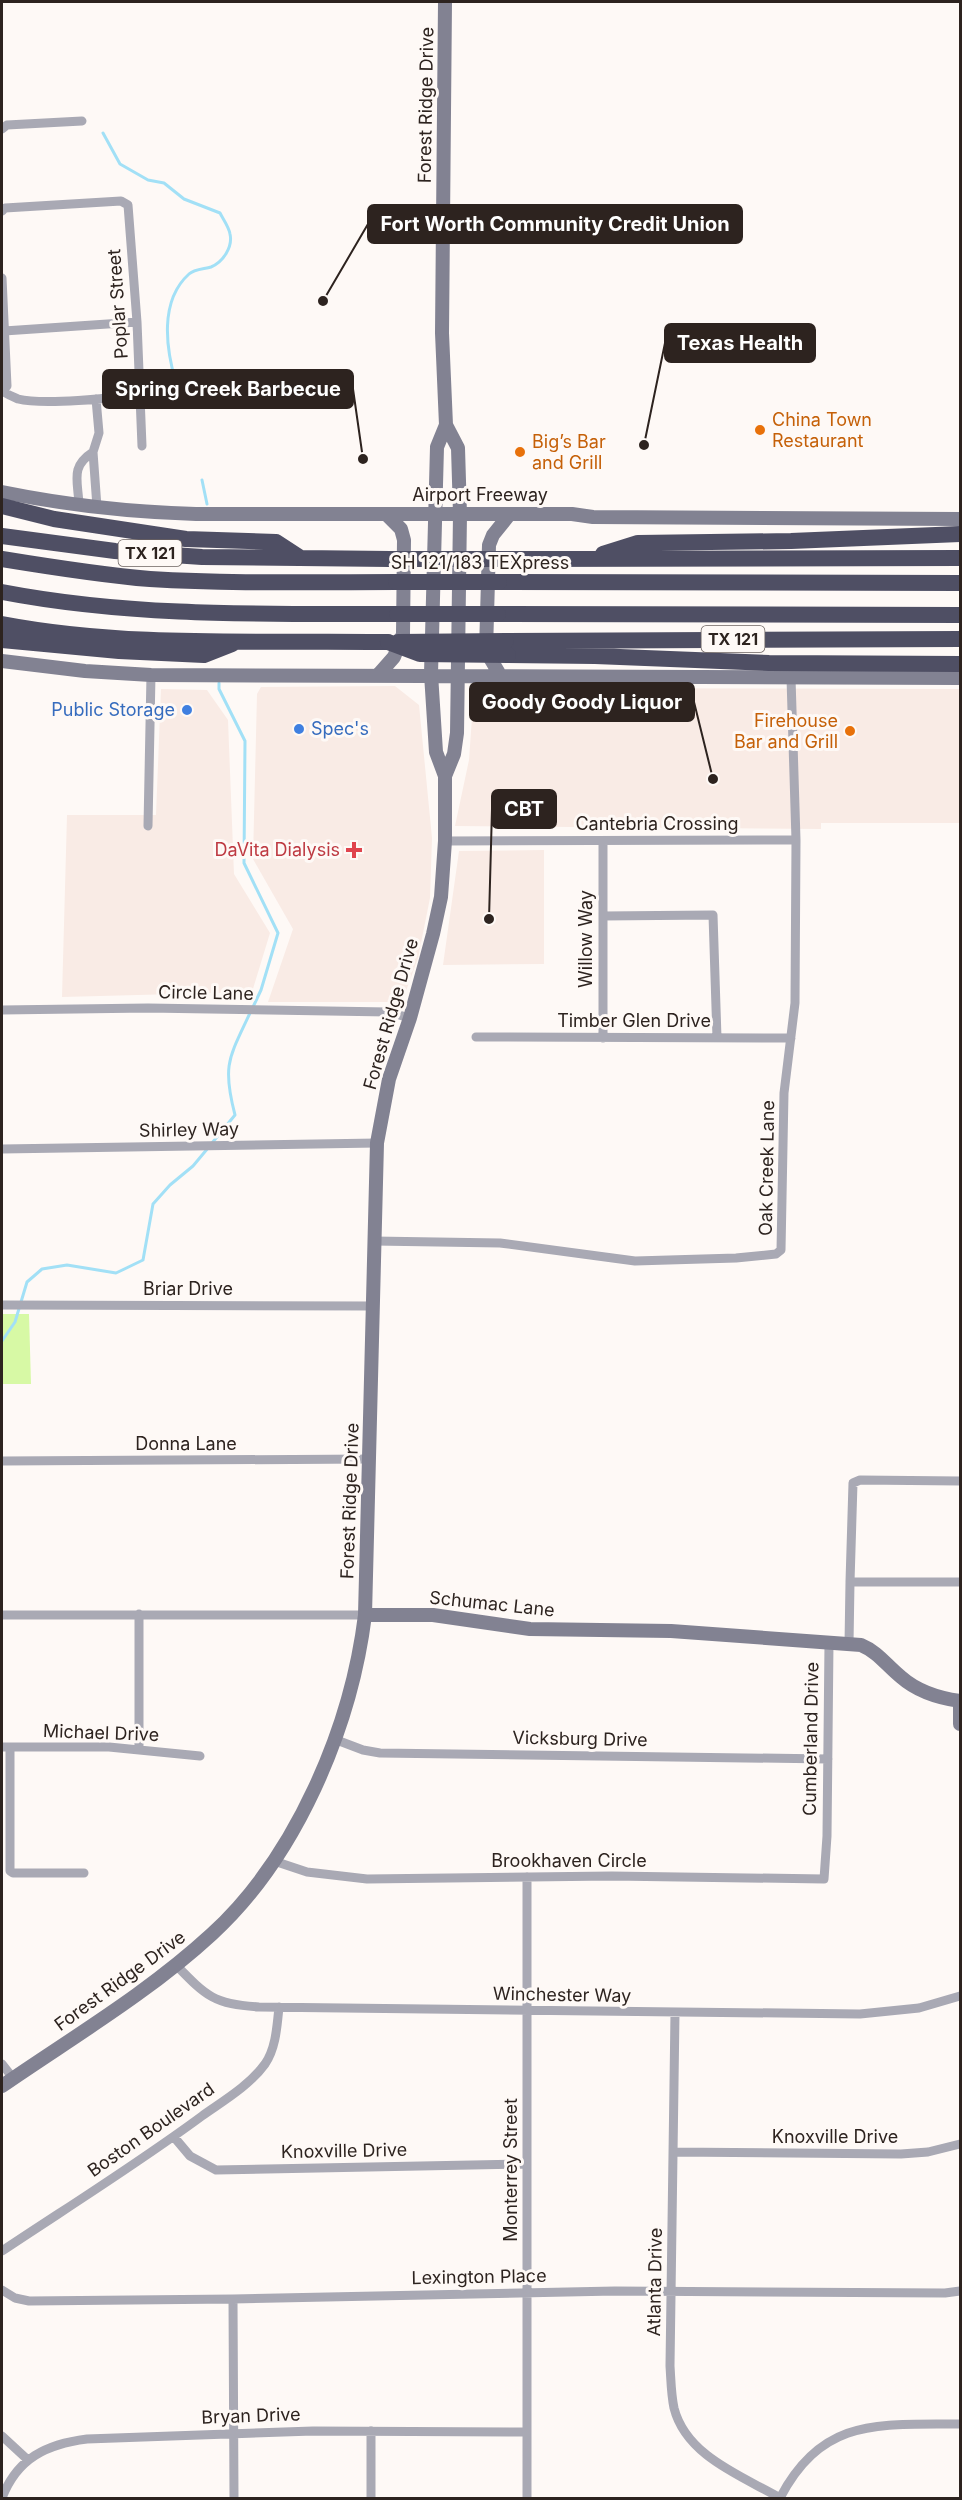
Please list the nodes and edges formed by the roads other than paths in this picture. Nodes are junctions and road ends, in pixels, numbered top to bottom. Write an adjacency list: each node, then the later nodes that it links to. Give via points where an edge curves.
1 (445, 2): 11 (main road, Forest Ridge Drive, via 442,333)
2 (82, 121): 3 (street, via 7,124)
3 (2, 129)
4 (2, 211): 6 (street, Poplar Street, via 121,201 128,205)
5 (2, 278): 7 (street)
6 (137, 322): 7 (street); 9 (street, Poplar Street)
7 (4, 331): 8 (street, via 7,386)
8 (2, 391): 10 (street, via 31,401)
9 (139, 393): 10 (street); 12 (street, Poplar Street)
10 (96, 399): 13 (street, via 99,434)
11 (446, 425): 19 (main road, Forest Ridge Drive, via 437,447); 20 (main road, Forest Ridge Drive, via 458,448)
12 (142, 446)
13 (93, 452): 15 (street, via 77,466); 17 (street)
14 (2, 492): 15 (main road, Airport Freeway)
15 (79, 505): 17 (main road, Airport Freeway)
16 (2, 506): 25 (highway, via 54,519 175,538 276,542)
17 (98, 507): 18 (main road, Airport Freeway, via 196,514)
18 (386, 514): 19 (main road, Airport Freeway); 39 (main road, via 401,529 404,540 403,634 394,657)
19 (437, 514): 20 (main road, Airport Freeway); 40 (main road, Forest Ridge Drive)
20 (460, 514): 21 (main road, Airport Freeway); 41 (main road, Forest Ridge Drive)
21 (509, 515): 22 (main road, Airport Freeway); 43 (main road, via 489,545 486,651)
22 (960, 519)
23 (960, 534): 28 (highway, via 638,543)
24 (2, 536): 25 (highway, TX 121, via 115,551)
25 (299, 558): 28 (highway, TX 121, bridge)
26 (960, 558): 28 (highway, TX 121)
27 (2, 559): 29 (highway, SH 121/183 TEXpress, bridge, via 77,572 228,582)
28 (585, 559)
29 (960, 583)
30 (2, 592): 31 (highway, bridge, via 76,604 183,613)
31 (960, 615)
32 (2, 624): 35 (highway, TX 121, via 146,639)
33 (960, 639): 36 (highway, TX 121)
34 (2, 640): 35 (highway, via 204,654)
35 (242, 640): 36 (highway, TX 121, bridge)
36 (507, 648): 38 (highway, via 769,663)
37 (2, 661): 42 (main road)
38 (960, 664)
39 (379, 674): 40 (main road); 42 (main road)
40 (431, 674): 41 (main road); 46 (main road, Forest Ridge Drive, via 436,752)
41 (458, 674): 43 (main road); 46 (main road, Forest Ridge Drive, via 454,754)
42 (151, 675): 47 (street)
43 (500, 675): 44 (main road)
44 (791, 678): 45 (main road); 48 (street, Oak Creek Lane)
45 (960, 678)
46 (445, 776): 49 (main road, Forest Ridge Drive)
47 (148, 826)
48 (796, 840): 50 (street, Cantebria Crossing); 57 (street, Oak Creek Lane, via 795,1003)
49 (445, 841): 50 (street, Cantebria Crossing); 53 (main road, Forest Ridge Drive, via 441,897)
50 (603, 841): 51 (street, Willow Way)
51 (603, 916): 55 (street, Willow Way); 56 (street, via 713,915)
52 (2, 1010): 53 (street, Circle Lane, via 388,1012)
53 (410, 1018): 58 (main road, Forest Ridge Drive, via 389,1079)
54 (476, 1037): 55 (street, Timber Glen Drive)
55 (603, 1038): 56 (street, Timber Glen Drive)
56 (717, 1038): 57 (street, Timber Glen Drive)
57 (791, 1038): 60 (street, Oak Creek Lane, via 784,1093 783,1241 776,1254 635,1261 500,1243)
58 (377, 1143): 59 (street, Shirley Way); 60 (main road, Forest Ridge Drive)
59 (2, 1149)
60 (374, 1241): 62 (main road, Forest Ridge Drive)
61 (2, 1305): 62 (street, Briar Drive)
62 (374, 1306): 63 (main road, Forest Ridge Drive)
63 (370, 1459): 64 (street, Donna Lane); 70 (main road, Forest Ridge Drive)
64 (2, 1461)
65 (960, 1481): 66 (street, via 853,1483)
66 (850, 1582): 67 (street); 72 (street)
67 (960, 1582)
68 (140, 1614): 69 (street, Schumac Lane); 70 (street, Schumac Lane); 77 (street)
69 (2, 1615)
70 (365, 1616): 71 (main road, Schumac Lane, via 433,1615 530,1629 671,1631); 75 (main road, Forest Ridge Drive, via 353,1680)
71 (829, 1643): 72 (main road, Schumac Lane); 79 (street, Cumberland Drive)
72 (849, 1644): 73 (main road, Schumac Lane, via 870,1648 900,1677 927,1694)
73 (960, 1701): 74 (main road)
74 (960, 1724)
75 (334, 1738): 79 (street, Vicksburg Drive, via 380,1753); 81 (main road, Forest Ridge Drive, via 312,1793)
76 (6, 1747): 77 (street, Michael Drive); 82 (street, via 10,1871)
77 (140, 1749): 78 (street, Michael Drive)
78 (200, 1756)
79 (828, 1759): 80 (street, Cumberland Drive)
80 (827, 1836): 83 (street, Brookhaven Circle, via 826,1876 819,1880)
81 (274, 1861): 83 (street, Brookhaven Circle, via 307,1872 367,1879); 84 (main road, Forest Ridge Drive, via 236,1909)
82 (84, 1873)
83 (527, 1877): 87 (street, Monterrey Street)
84 (176, 1965): 86 (street, Winchester Way, via 213,1999 234,2005); 90 (main road, Forest Ridge Drive, via 134,1998)
85 (960, 1996): 88 (street, Winchester Way, via 893,2012)
86 (279, 2007): 87 (street, Winchester Way); 91 (street, Boston Boulevard, via 276,2035 265,2064 245,2085)
87 (527, 2011): 88 (street, Winchester Way); 94 (street, Monterrey Street)
88 (675, 2013): 93 (street, Atlanta Drive)
89 (2, 2064): 90 (street)
90 (7, 2082)
91 (174, 2137): 94 (street, Knoxville Drive, via 190,2156 216,2170); 95 (street, Boston Boulevard)
92 (960, 2144): 93 (street, Knoxville Drive, via 901,2154)
93 (673, 2152): 97 (street, Atlanta Drive)
94 (528, 2164): 99 (street, Monterrey Street)
95 (2, 2251)
96 (2, 2290): 100 (street, Lexington Place, via 29,2301)
97 (671, 2291): 98 (street, Lexington Place); 99 (street, Lexington Place); 107 (street, Atlanta Drive, via 672,2396 680,2422 710,2458)
98 (960, 2291)
99 (527, 2292): 100 (street, Lexington Place); 104 (street, Monterrey Street)
100 (233, 2299): 103 (street)
101 (960, 2424): 107 (street, via 882,2425 848,2432 819,2449 798,2469)
102 (371, 2431): 103 (street, Bryan Drive); 104 (street, Bryan Drive); 110 (street)
103 (232, 2432): 106 (street, Bryan Drive, via 64,2442); 109 (street)
104 (527, 2432): 111 (street, Monterrey Street)
105 (2, 2436): 106 (street)
106 (28, 2460): 108 (street, Bryan Drive)
107 (780, 2498)
108 (2, 2499)
109 (234, 2499)
110 (371, 2499)
111 (527, 2499)

